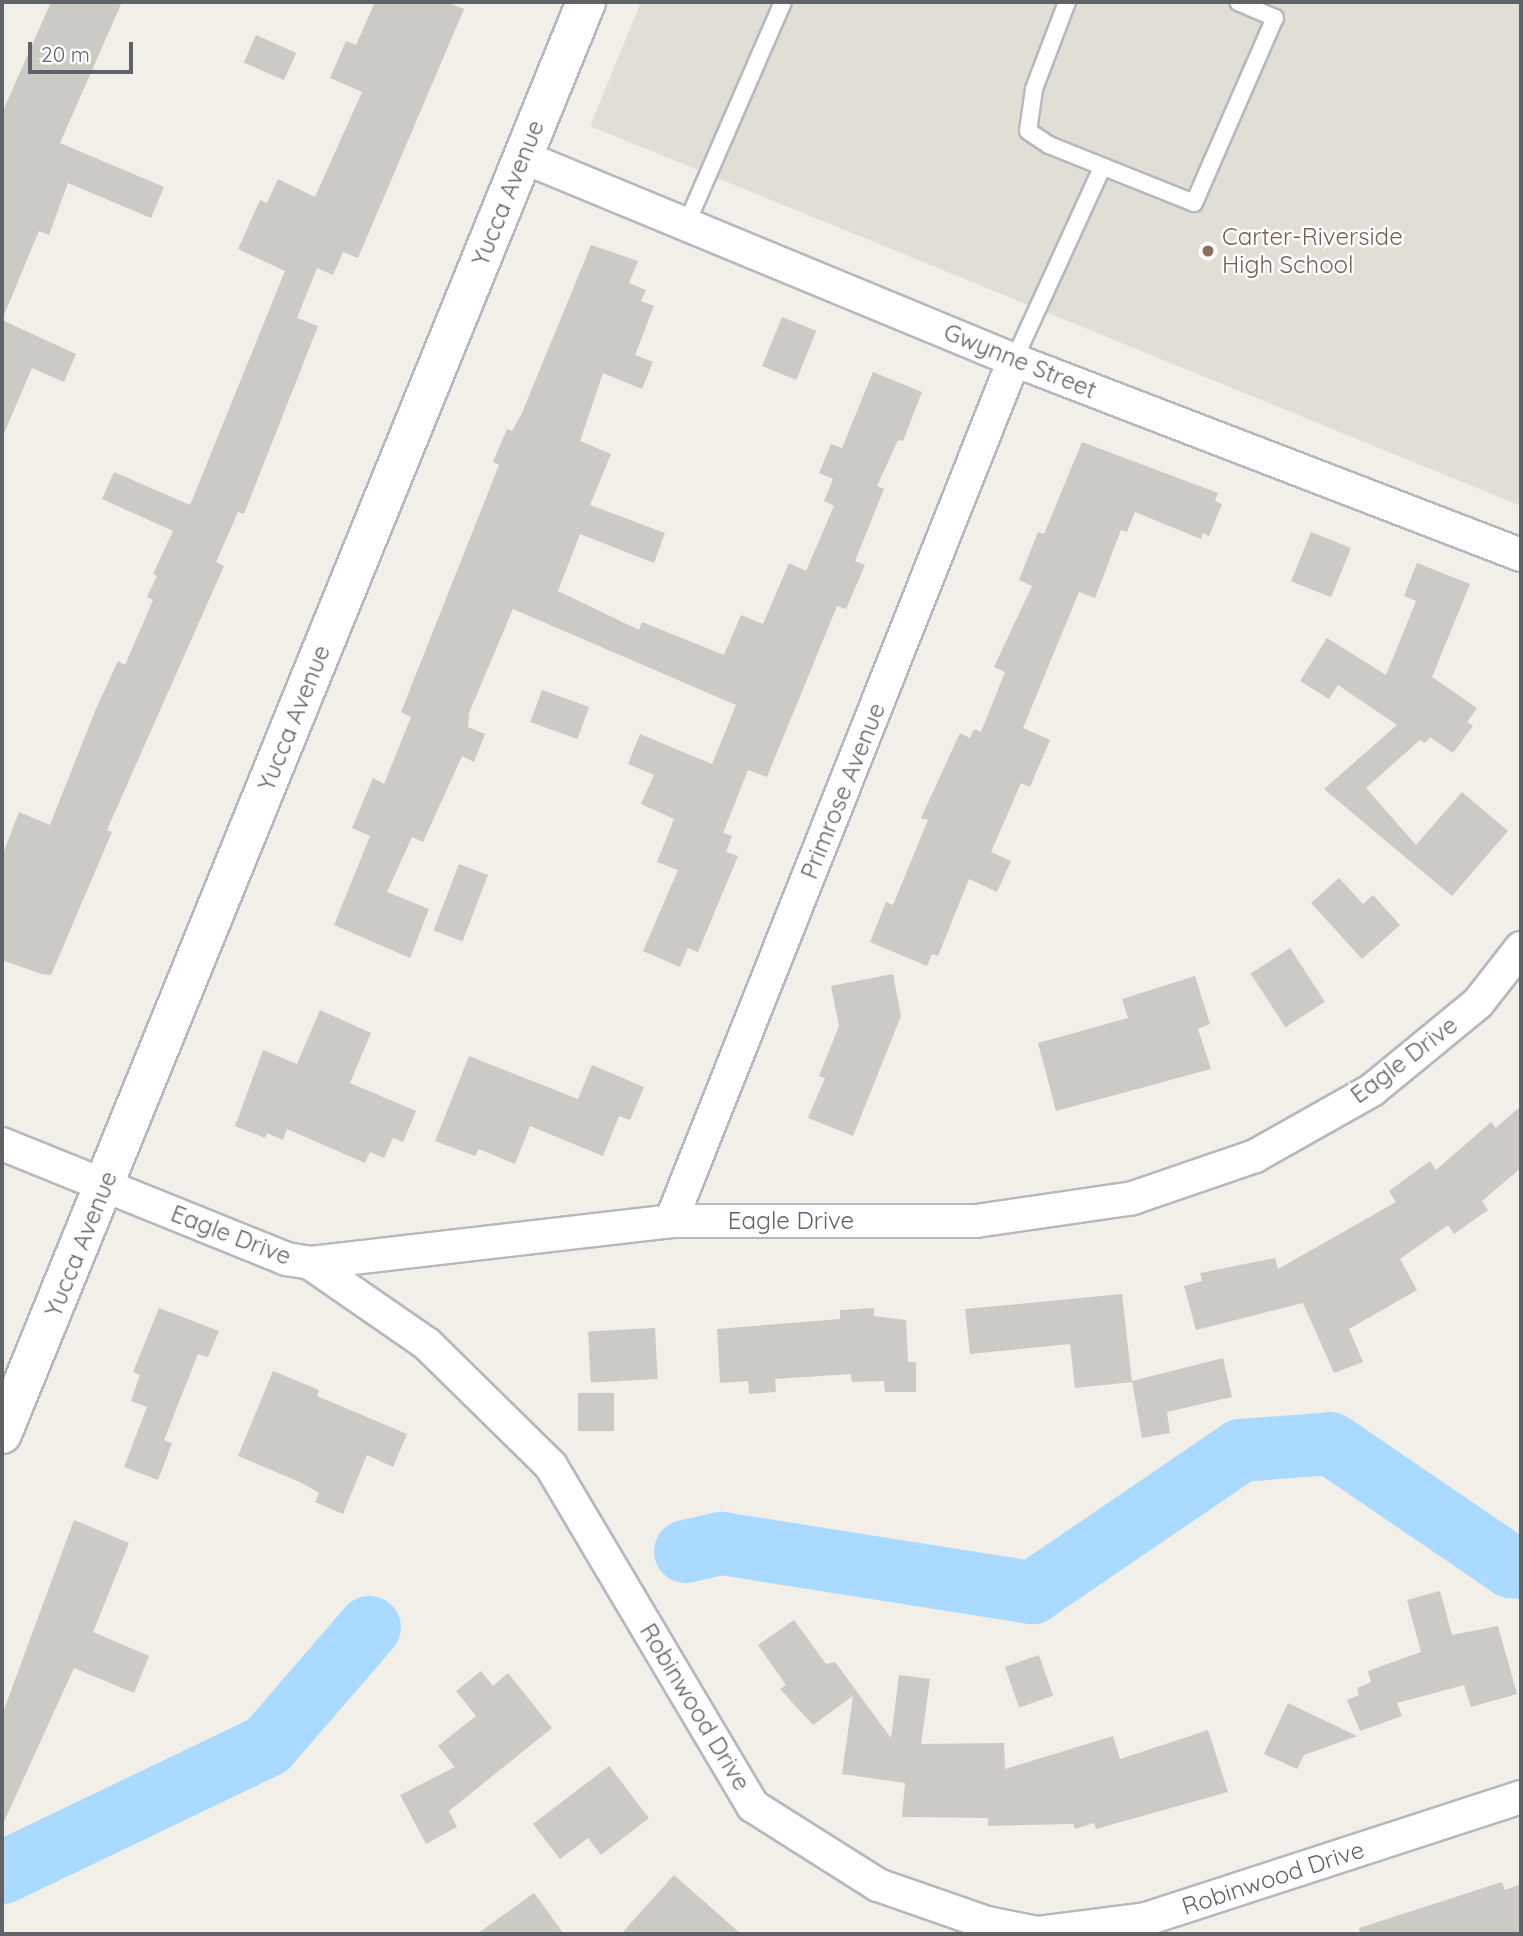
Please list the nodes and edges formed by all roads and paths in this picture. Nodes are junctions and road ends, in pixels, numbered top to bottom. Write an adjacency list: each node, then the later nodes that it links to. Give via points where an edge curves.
1 (586, 2): 5 (street, Yucca Avenue)
2 (783, 2): 7 (lane)
3 (1068, 2): 6 (lane, via 1034,89 1028,131)
4 (1238, 2): 6 (lane, via 1275,18 1194,203)
5 (523, 157): 7 (street, Gwynne Street); 12 (street, Yucca Avenue)
6 (1102, 168): 8 (lane)
7 (686, 225): 8 (street, Gwynne Street)
8 (1014, 360): 9 (street, Gwynne Street); 13 (street, Primrose Avenue)
9 (1521, 555)
10 (1521, 948): 13 (street, Eagle Drive, via 1478,1003 1372,1090 1255,1156 1133,1198 976,1221)
11 (2, 1144): 12 (street, Eagle Drive)
12 (104, 1186): 14 (street, Eagle Drive, via 286,1259); 15 (street, Yucca Avenue)
13 (671, 1221): 14 (street, Eagle Drive)
14 (310, 1263): 17 (street, Robinwood Drive, via 427,1344 551,1466 753,1806 878,1885 987,1923 1037,1933)
15 (2, 1434)
16 (1521, 1797): 17 (street, Robinwood Drive)
17 (1143, 1926)

